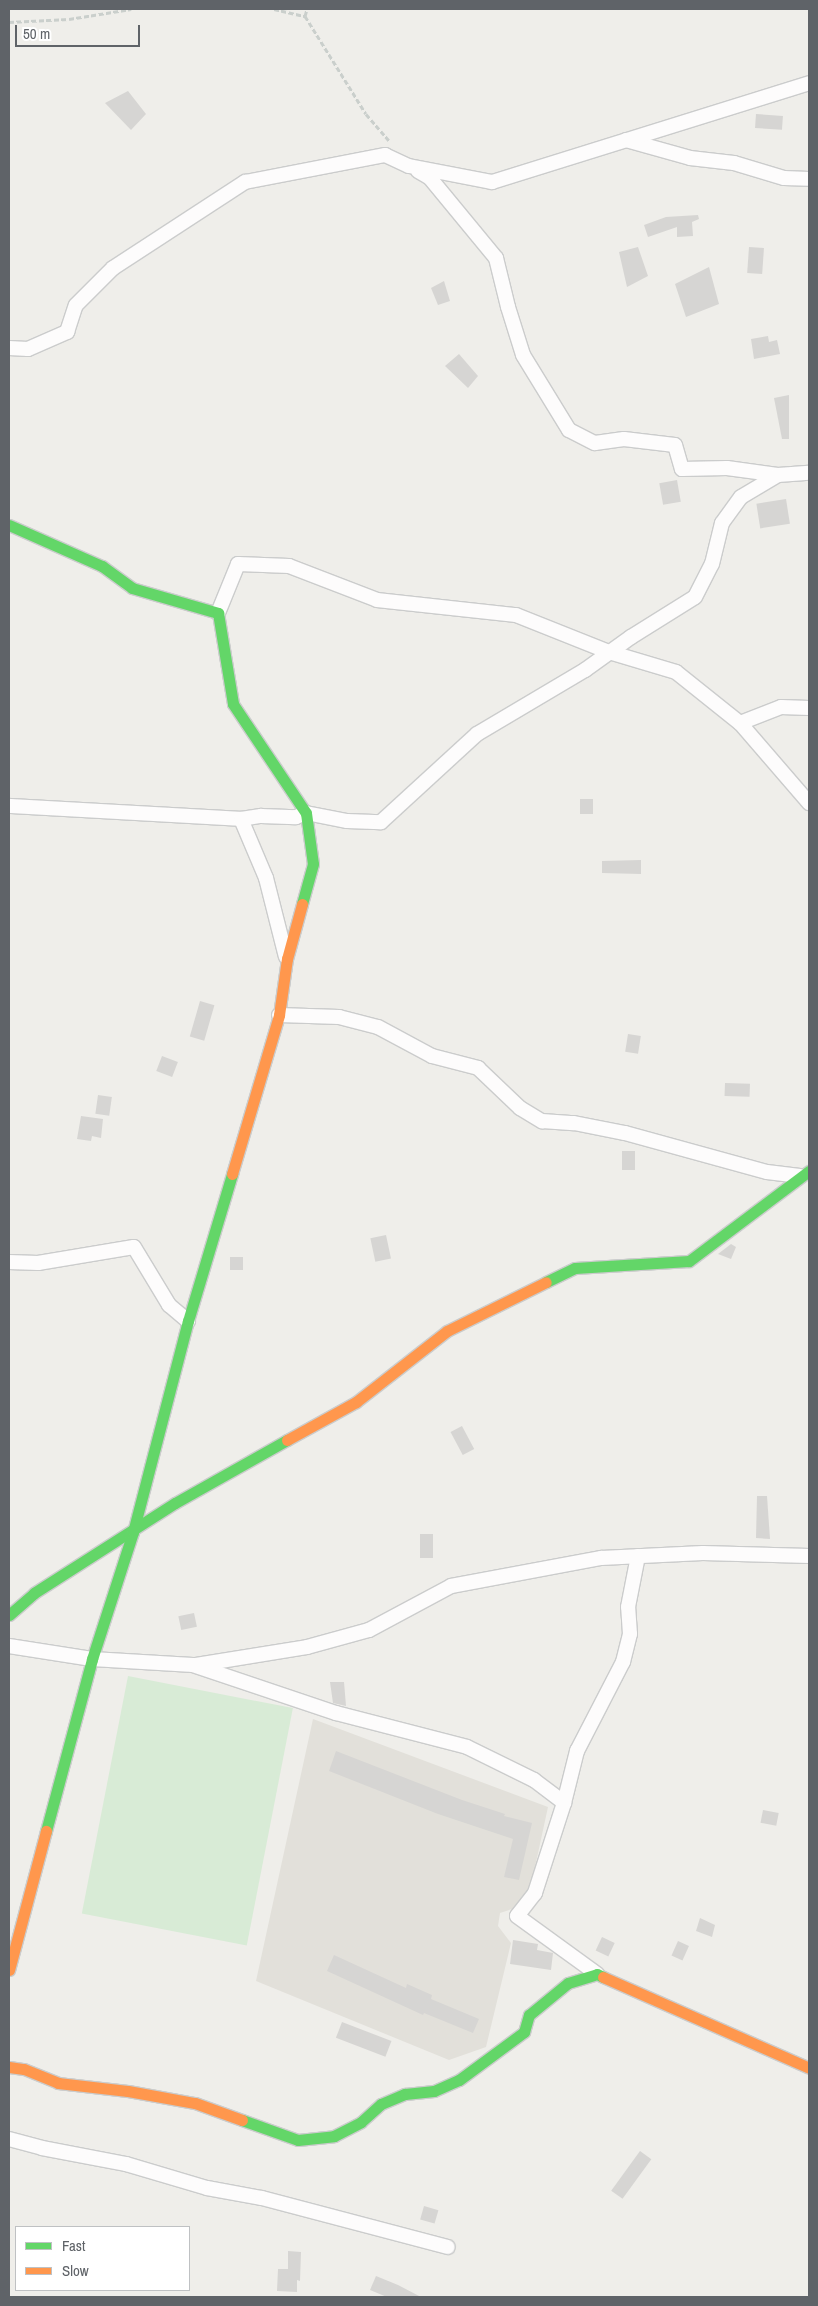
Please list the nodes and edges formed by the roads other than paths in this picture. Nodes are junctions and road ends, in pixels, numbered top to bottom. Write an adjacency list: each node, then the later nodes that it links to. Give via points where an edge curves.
1 (809, 83): 2 (street)
2 (625, 140): 3 (street, via 492,182); 4 (street, via 690,158 734,163 784,178)
3 (408, 166): 5 (street, via 385,155 245,182 113,268 76,305 67,332 28,349); 7 (street, via 430,178 496,258 522,355 569,430 595,443 624,439 675,445 682,469 727,468)
4 (809, 179)
5 (9, 348)
6 (809, 473): 7 (street)
7 (778, 475): 10 (street, via 741,496 722,523 712,564 695,597)
8 (9, 525): 9 (street, via 72,550 102,566 132,588)
9 (218, 613): 10 (street, via 238,564 289,566 377,600 516,615); 15 (street, via 233,704)
10 (609, 652): 12 (street, via 676,672); 15 (street, via 477,734 381,822 347,821)
11 (809, 708): 12 (street, via 781,707)
12 (740, 723): 13 (street)
13 (809, 803)
14 (9, 806): 16 (street)
15 (306, 813): 16 (street, via 296,817); 17 (street, via 313,864)
16 (241, 819): 17 (street, via 266,878)
17 (287, 960): 18 (street)
18 (280, 1014): 19 (street, via 339,1017 378,1027 432,1056 478,1068 520,1108 542,1121 574,1123 625,1133 767,1172); 21 (street)
19 (804, 1174): 22 (street, via 689,1261 575,1268 447,1331 356,1402 175,1503)
20 (9, 1262): 21 (street, via 38,1263 134,1247 169,1305)
21 (188, 1321): 22 (street)
22 (133, 1532): 25 (street, via 34,1593); 27 (street)
23 (638, 1556): 24 (street, via 703,1553); 28 (street, via 601,1558 451,1586 369,1630 307,1647); 29 (street, via 628,1607 630,1634 622,1662 577,1751)
24 (809, 1556)
25 (9, 1615)
26 (9, 1646): 27 (street)
27 (92, 1659): 28 (street); 30 (street)
28 (193, 1665): 29 (street, via 336,1713 467,1747 534,1780)
29 (564, 1803): 31 (street, via 535,1892 516,1916)
30 (9, 1970)
31 (597, 1974): 32 (street, via 568,1983 529,2015 524,2032 459,2080 434,2091 405,2094 380,2104 361,2122 334,2136 298,2140 195,2103 58,2083); 33 (street)
32 (9, 2066)
33 (809, 2068)
34 (9, 2139): 35 (street, via 126,2164 207,2188 262,2198)
35 (448, 2247)

